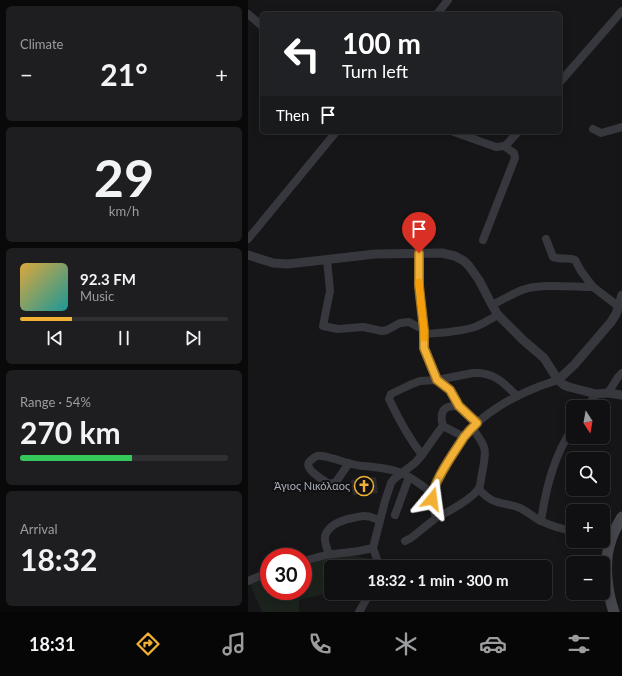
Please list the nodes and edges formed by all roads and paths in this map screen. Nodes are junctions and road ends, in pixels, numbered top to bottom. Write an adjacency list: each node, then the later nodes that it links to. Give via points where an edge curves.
1 (448, 0): 3 (street)
2 (622, 11): 6 (street)
3 (438, 12)
4 (248, 14): 5 (street)
5 (260, 24)
6 (562, 80)
7 (622, 127): 8 (street, via 601,133)
8 (594, 129)
9 (334, 134): 13 (street)
10 (460, 134): 12 (street, via 496,147)
11 (516, 134): 12 (street)
12 (504, 146): 15 (street, via 514,153 515,158)
13 (248, 239)
14 (546, 239): 19 (street, via 553,257 576,260)
15 (482, 240)
16 (419, 253): 18 (street, via 375,254); 21 (street, via 455,256 464,261 474,272); 24 (street, via 419,286)
17 (248, 255): 18 (street, via 273,263 288,264)
18 (327, 260): 24 (street, via 330,291 323,326 338,329 364,327 382,331 409,322)
19 (593, 287): 21 (street, via 531,288); 22 (street)
20 (622, 294): 22 (street)
21 (492, 305): 23 (street)
22 (619, 312): 27 (street)
23 (498, 315): 24 (street, via 460,331); 27 (street, via 544,358)
24 (424, 332): 26 (street, via 424,348)
25 (622, 373): 28 (street)
26 (437, 380): 31 (street, via 473,373 484,374 504,382); 33 (street, via 450,390); 38 (street, via 412,384 391,394 389,398 400,424)
27 (558, 380): 29 (street, via 569,387); 31 (street)
28 (608, 393): 29 (street); 30 (street)
29 (596, 394): 32 (street)
30 (622, 395)
31 (517, 396): 35 (street)
32 (592, 400)
33 (459, 406): 34 (street, via 445,409 441,418); 35 (street)
34 (443, 426): 36 (street); 38 (street)
35 (475, 426): 36 (street); 41 (street, via 485,450)
36 (464, 437): 42 (street)
37 (566, 440): 47 (street, via 558,454 545,495)
38 (422, 455): 40 (street)
39 (349, 463): 39 (street, via 318,456 307,464 308,468 329,484 336,482); 40 (street, via 380,467)
40 (405, 475): 42 (street); 43 (street); 46 (street, via 394,479)
41 (479, 489): 45 (street, via 471,497); 47 (street, via 494,502 520,508)
42 (432, 493): 45 (street)
43 (395, 515)
44 (622, 517): 49 (main road)
45 (436, 518): 50 (street)
46 (380, 520): 51 (street); 53 (street, via 364,516 336,523 325,536)
47 (541, 521): 48 (street)
48 (566, 529)
49 (610, 535)
50 (405, 542)
51 (373, 548): 53 (street); 55 (street)
52 (608, 548): 60 (main road, via 608,580)
53 (329, 554): 54 (street)
54 (312, 559)
55 (377, 560)
56 (260, 576): 57 (street)
57 (248, 581)
58 (366, 600): 59 (street)
59 (358, 612)
60 (614, 612)

